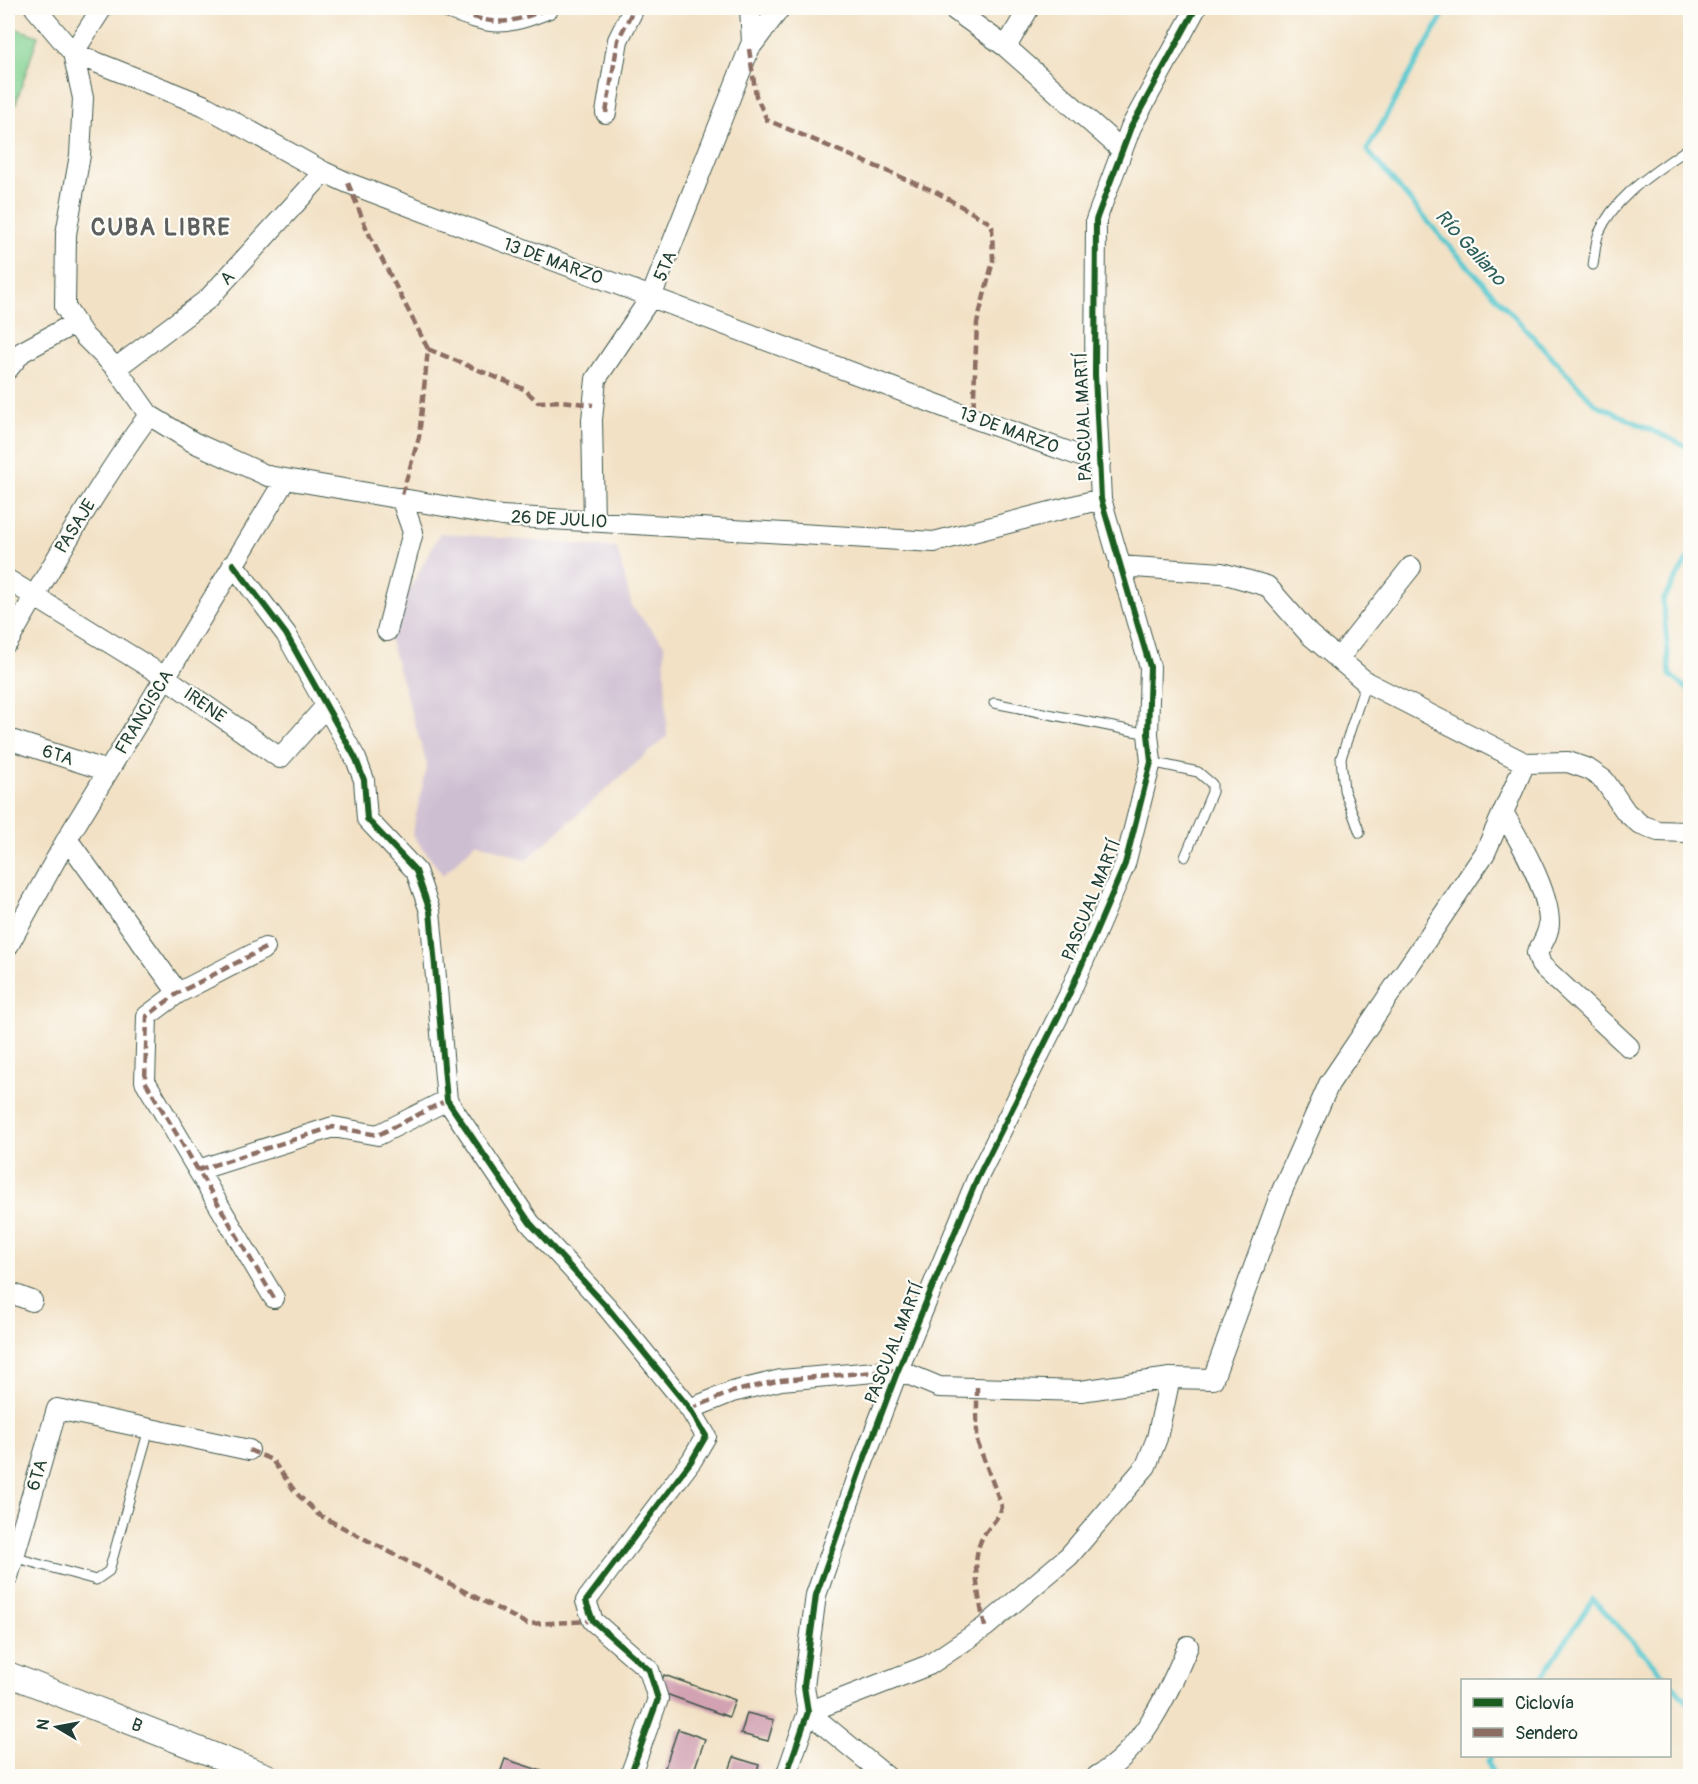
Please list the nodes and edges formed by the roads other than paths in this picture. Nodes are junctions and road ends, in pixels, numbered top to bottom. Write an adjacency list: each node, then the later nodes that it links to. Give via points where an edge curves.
1 (35, 8): 13 (street, 13 DE MARZO)
2 (102, 8): 13 (street)
3 (447, 8): 4 (street, via 504,23)
4 (549, 8)
5 (634, 8): 14 (street, via 618,39)
6 (750, 8): 12 (street, 5TA)
7 (780, 8): 12 (street)
8 (951, 8): 11 (street)
9 (1029, 8): 11 (street)
10 (1196, 8): 16 (street, PASCUAL MARTÍ)
11 (1006, 47): 16 (street)
12 (749, 50): 19 (street, 5TA)
13 (73, 53): 17 (street, 13 DE MARZO, via 203,105); 20 (street, 26 DE JULIO, via 83,98 80,155 66,234 65,307)
14 (606, 113)
15 (1690, 147): 18 (lane, via 1632,189 1606,219 1598,236)
16 (1122, 150): 24 (street, PASCUAL MARTÍ, via 1096,220 1095,375)
17 (324, 172): 19 (street, 13 DE MARZO, via 390,201); 21 (street, A, via 207,298)
18 (1593, 266)
19 (651, 297): 24 (street, 13 DE MARZO); 28 (street, 5TA, via 596,380 592,420)
20 (75, 323): 21 (street, 26 DE JULIO); 22 (street, via 22,351)
21 (116, 368): 23 (street, 26 DE JULIO)
22 (8, 369)
23 (149, 415): 25 (street, 26 DE JULIO, via 193,442 267,476); 33 (street, PASAJE, via 118,457)
24 (1100, 463): 27 (street, PASCUAL MARTÍ)
25 (285, 480): 26 (street, 26 DE JULIO); 29 (street, FRANCISCA)
26 (401, 498): 28 (street, 26 DE JULIO, via 502,516); 34 (street, via 413,532)
27 (1101, 499): 28 (street, 26 DE JULIO, via 934,542); 30 (street, PASCUAL MARTÍ)
28 (594, 521)
29 (233, 564): 37 (street, FRANCISCA); 40 (street, via 286,634)
30 (1119, 566): 36 (street, via 1222,573 1267,586 1310,635); 41 (street, PASCUAL MARTÍ, via 1150,667)
31 (1411, 567): 36 (street)
32 (8, 580): 33 (street, IRENE)
33 (34, 597): 35 (street, PASAJE); 37 (street, IRENE)
34 (387, 631)
35 (8, 642)
36 (1338, 659): 38 (street)
37 (165, 677): 40 (street, IRENE, via 280,758); 45 (street, FRANCISCA)
38 (1366, 682): 44 (street); 48 (lane, via 1341,758 1344,790)
39 (993, 703): 41 (lane)
40 (326, 706): 55 (street, via 364,780 367,819 416,871 430,911)
41 (1148, 734): 43 (street, PASCUAL MARTÍ)
42 (8, 739): 45 (street, 6TA)
43 (1151, 762): 50 (lane, via 1198,772 1212,784); 60 (street, PASCUAL MARTÍ, via 1125,864 1068,997 977,1179)
44 (1525, 763): 46 (street); 47 (street, via 1568,762 1588,769 1604,780 1626,812 1641,825 1658,831)
45 (108, 771): 49 (street, FRANCISCA)
46 (1504, 814): 54 (street, via 1529,858 1548,912 1550,925 1537,953 1541,965); 61 (street, via 1485,853 1329,1084 1281,1193 1213,1379)
47 (1686, 832)
48 (1360, 833)
49 (68, 839): 51 (street, FRANCISCA); 53 (street)
50 (1185, 857)
51 (8, 946)
52 (265, 948): 53 (street)
53 (178, 993): 56 (street, via 147,1016 145,1081)
54 (1629, 1047)
55 (447, 1100): 56 (street, via 378,1135 333,1126); 62 (street, via 530,1223 607,1307)
56 (198, 1170): 58 (street)
57 (8, 1292): 59 (street)
58 (274, 1298)
59 (32, 1301)
60 (898, 1370): 61 (street, via 939,1387 1081,1390); 62 (street, via 781,1380 732,1392); 69 (street, PASCUAL MARTÍ, via 816,1595 804,1686)
61 (1170, 1378): 69 (street, via 1157,1438 1146,1466 1069,1556 985,1627 929,1665)
62 (690, 1409): 71 (street, via 706,1436 586,1601 593,1621 649,1670 658,1699)
63 (149, 1428): 64 (street); 65 (street, 6TA, via 57,1408); 65 (lane, via 109,1571 96,1580)
64 (249, 1450)
65 (13, 1557): 66 (street, 6TA)
66 (8, 1577)
67 (1188, 1646): 74 (street, via 1169,1693 1134,1743)
68 (8, 1674): 70 (street, B)
69 (808, 1712): 72 (street, PASCUAL MARTÍ); 73 (street)
70 (267, 1776)
71 (630, 1776)
72 (786, 1776)
73 (886, 1776)
74 (1097, 1776)

